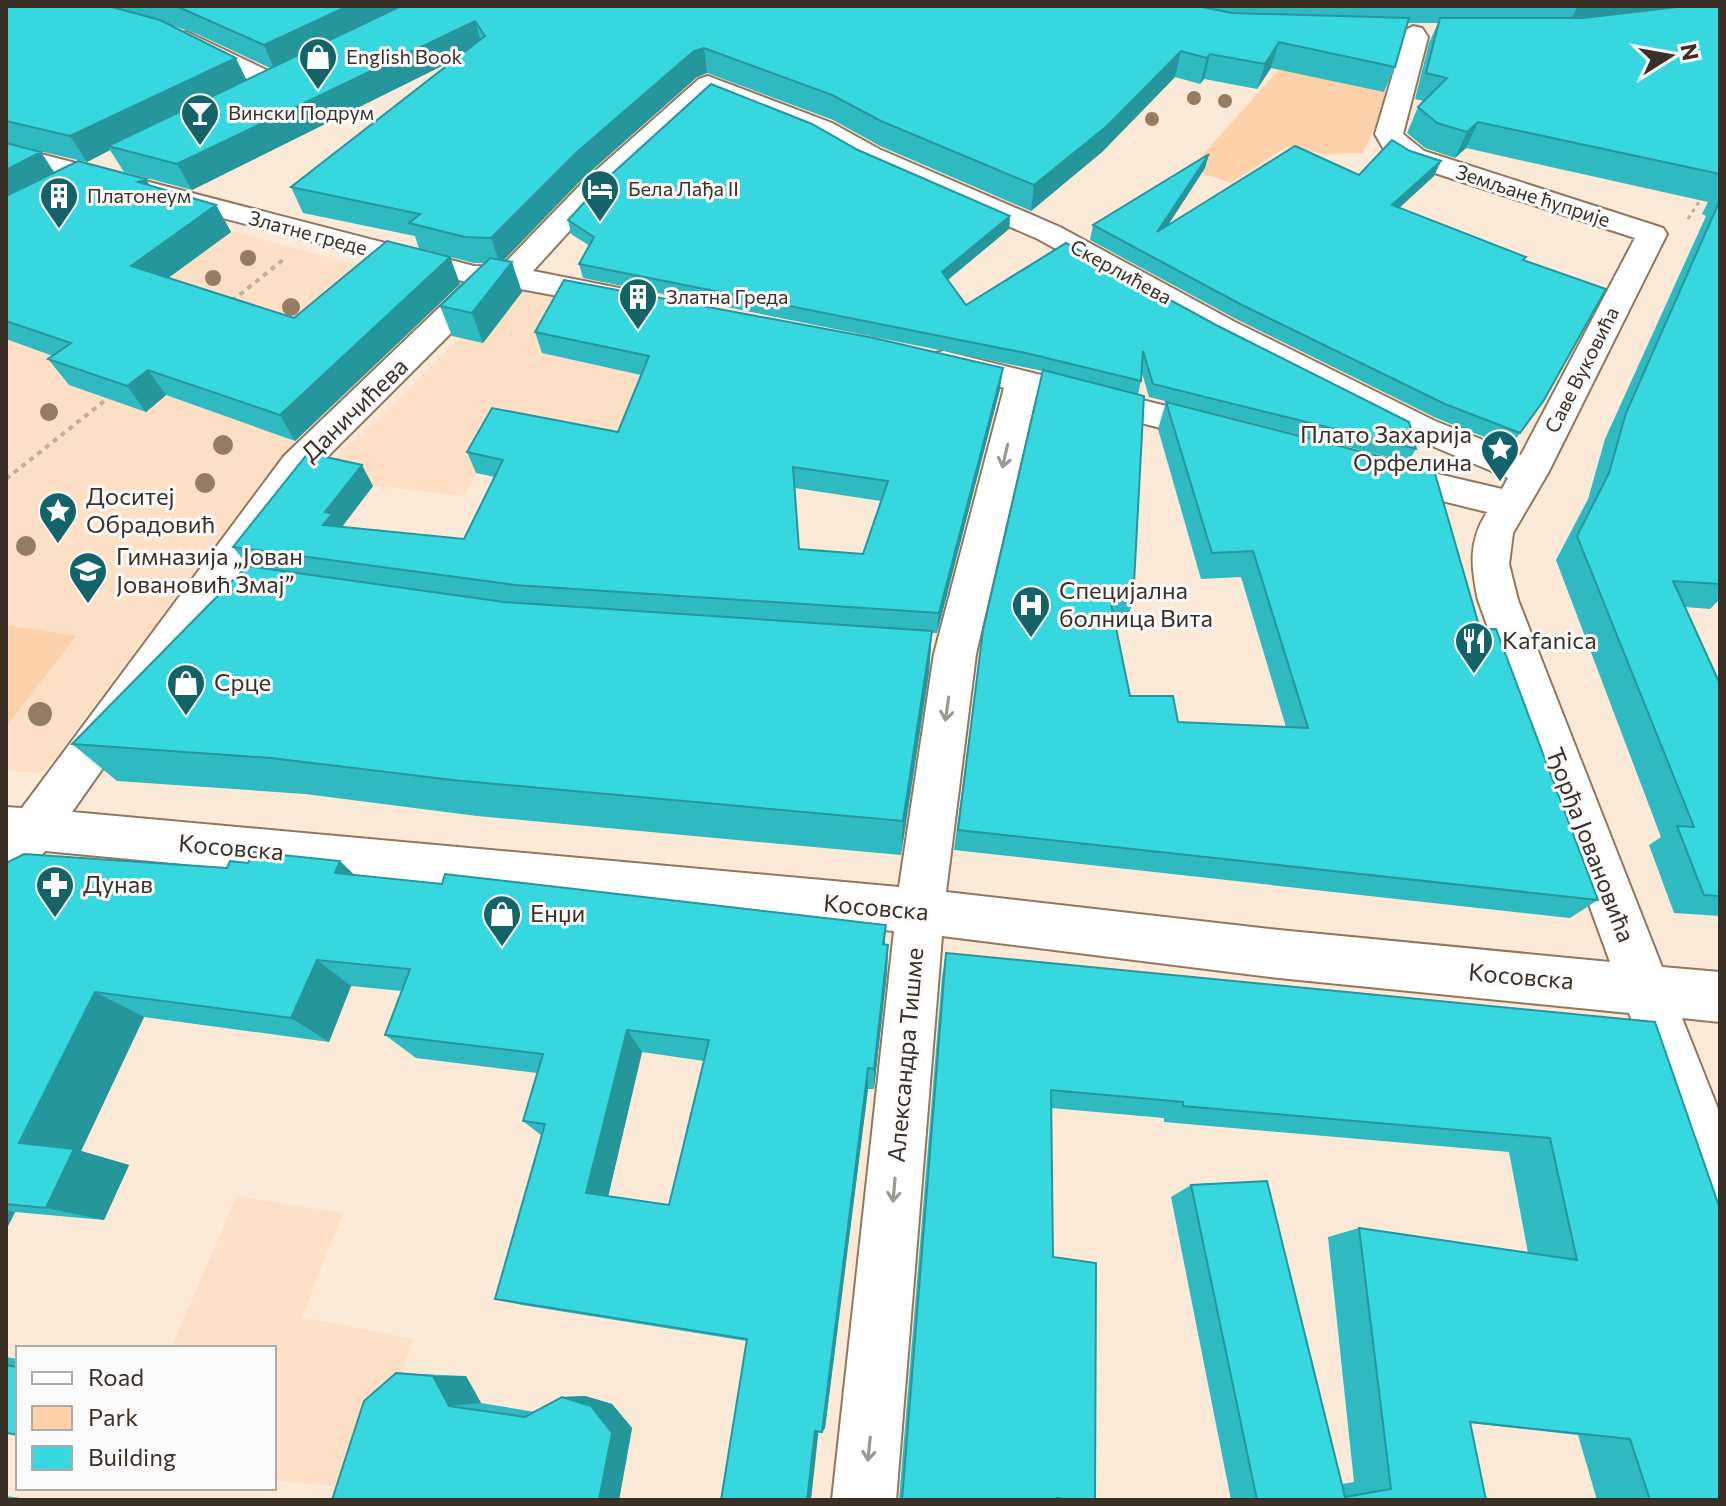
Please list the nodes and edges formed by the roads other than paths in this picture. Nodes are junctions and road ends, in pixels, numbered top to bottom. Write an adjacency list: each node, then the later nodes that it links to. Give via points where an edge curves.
1 (169, 32): 6 (street)
2 (1382, 32): 3 (street)
3 (1413, 33): 4 (street); 13 (street, Земљане ћуприје, via 1389,134 1394,144 1414,157)
4 (1444, 33)
5 (301, 70): 6 (street)
6 (274, 83): 8 (street)
7 (708, 84): 14 (street, Даничићева, via 594,187 526,262); 20 (street, Скерлићева, via 823,129 869,155 1049,233 1423,429)
8 (248, 96)
9 (6, 153): 11 (street, Златне греде)
10 (128, 155): 11 (street)
11 (90, 175): 12 (street); 14 (street, Златне греде, via 474,275)
12 (53, 196)
13 (1667, 232): 20 (street, Саве Вуковића)
14 (500, 276): 15 (street, Златне греде); 21 (street, Даничићева, via 297,465)
15 (646, 302)
16 (919, 357): 17 (street)
17 (1023, 380): 18 (street); 24 (street, Александра Тишме, one-way to 24, via 940,653)
18 (1249, 439)
19 (1354, 467): 20 (street)
20 (1520, 489): 25 (street, Ђорђа Јовановића, via 1494,532 1490,564 1498,600)
21 (212, 580): 22 (street); 23 (street, Даничићева)
22 (259, 586)
23 (15, 841): 24 (street, Косовска)
24 (920, 911): 25 (street, Косовска, via 1279,954); 28 (street, Александра Тишме, one-way to 28)
25 (1644, 989): 26 (street, Косовска); 27 (street, Ђорђа Јовановића)
26 (1720, 997)
27 (1720, 1185)
28 (864, 1500)

